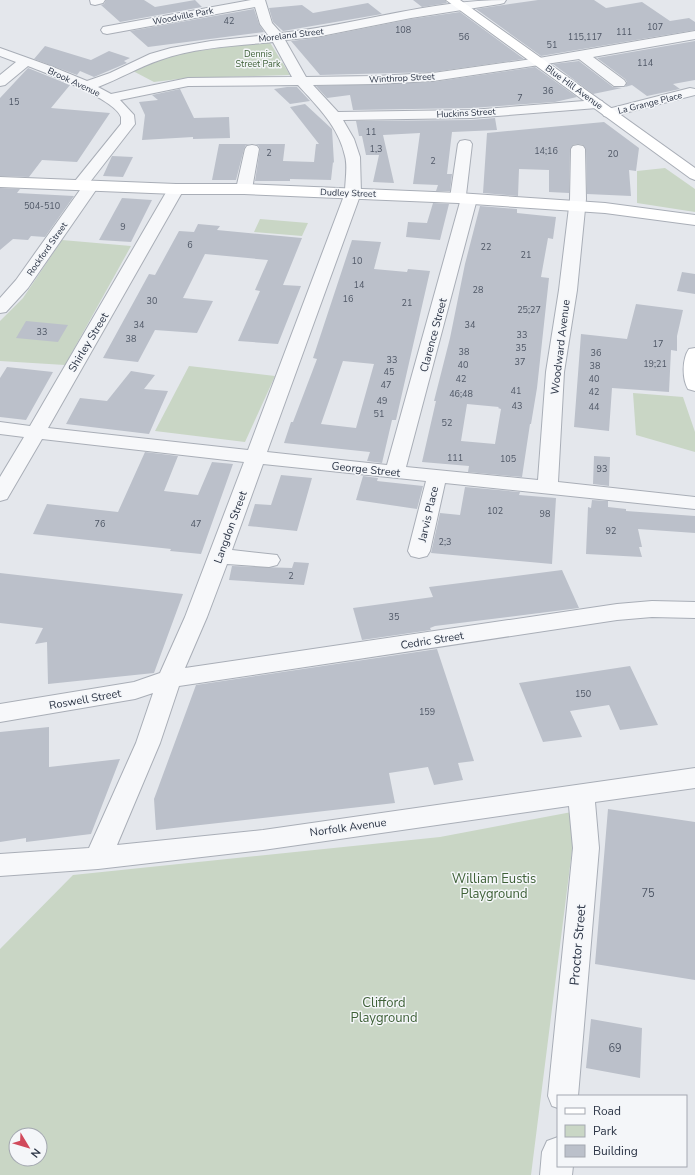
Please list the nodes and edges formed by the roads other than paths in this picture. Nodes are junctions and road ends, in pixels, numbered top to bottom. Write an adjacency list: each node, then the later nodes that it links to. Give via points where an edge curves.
1 (500, 0): 3 (street, Moreland Street)
2 (260, 1): 4 (street, Woodville Park); 6 (street, via 266,24)
3 (456, 3): 6 (street, Moreland Street, via 355,26); 10 (main road, Blue Hill Avenue)
4 (107, 30)
5 (695, 35): 8 (street, Winthrop Street)
6 (277, 37): 11 (street); 14 (street, Moreland Street, via 162,54)
7 (0, 52): 9 (street, Brook Avenue)
8 (581, 54): 10 (street, Winthrop Street); 13 (street)
9 (26, 61): 12 (street); 14 (street, Brook Avenue)
10 (539, 62): 11 (street, Winthrop Street, via 411,78); 17 (main road, Blue Hill Avenue)
11 (301, 80): 16 (street, Winthrop Street, via 188,82); 19 (street)
12 (0, 82)
13 (619, 83)
14 (87, 86): 16 (street, Brook Avenue)
15 (690, 92): 18 (street, La Grange Place)
16 (108, 98): 25 (street, Brook Avenue, via 127,113 128,124)
17 (597, 104): 18 (main road, Blue Hill Avenue); 19 (street, Huckins Street, via 471,114)
18 (610, 113): 23 (main road, Blue Hill Avenue)
19 (334, 116): 28 (street, via 347,139 353,157)
20 (465, 144): 29 (street, Clarence Street)
21 (252, 149): 27 (street)
22 (578, 149): 30 (street, Woodward Avenue)
23 (695, 175)
24 (0, 182): 25 (main road, Dudley Street)
25 (85, 186): 26 (main road, Dudley Street); 32 (street, Rockford Street, via 22,284)
26 (176, 189): 27 (main road, Dudley Street); 36 (street, Shirley Street)
27 (244, 189): 28 (main road, Dudley Street)
28 (354, 193): 29 (main road, Dudley Street); 37 (street, Langdon Street)
29 (464, 198): 30 (main road, Dudley Street); 38 (street, Clarence Street)
30 (577, 206): 31 (main road, Dudley Street); 40 (street, Woodward Avenue, via 568,290 555,372)
31 (695, 220)
32 (0, 308)
33 (695, 353): 34 (main road)
34 (695, 385)
35 (0, 428): 36 (street, George Street)
36 (37, 432): 37 (street, George Street); 41 (street, Shirley Street)
37 (256, 457): 38 (street, George Street); 44 (street, Langdon Street)
38 (396, 472): 39 (street, George Street)
39 (437, 476): 40 (street, George Street); 43 (street, Jarvis Place)
40 (548, 488): 42 (street, George Street)
41 (0, 495)
42 (695, 503)
43 (419, 551)
44 (220, 556): 45 (street); 47 (street, Langdon Street)
45 (269, 560)
46 (695, 610): 47 (street, Cedric Street, via 652,609 617,612)
47 (169, 679): 48 (street, Roswell Street, via 135,690); 51 (street, Langdon Street, via 148,743)
48 (0, 713)
49 (695, 778): 50 (street, Norfolk Avenue)
50 (581, 794): 51 (street, Norfolk Avenue, via 263,840); 53 (street, Proctor Street, via 586,848)
51 (98, 858): 52 (street, Norfolk Avenue)
52 (0, 865)
53 (563, 1095)
54 (557, 1164): 55 (street)
55 (556, 1175)

